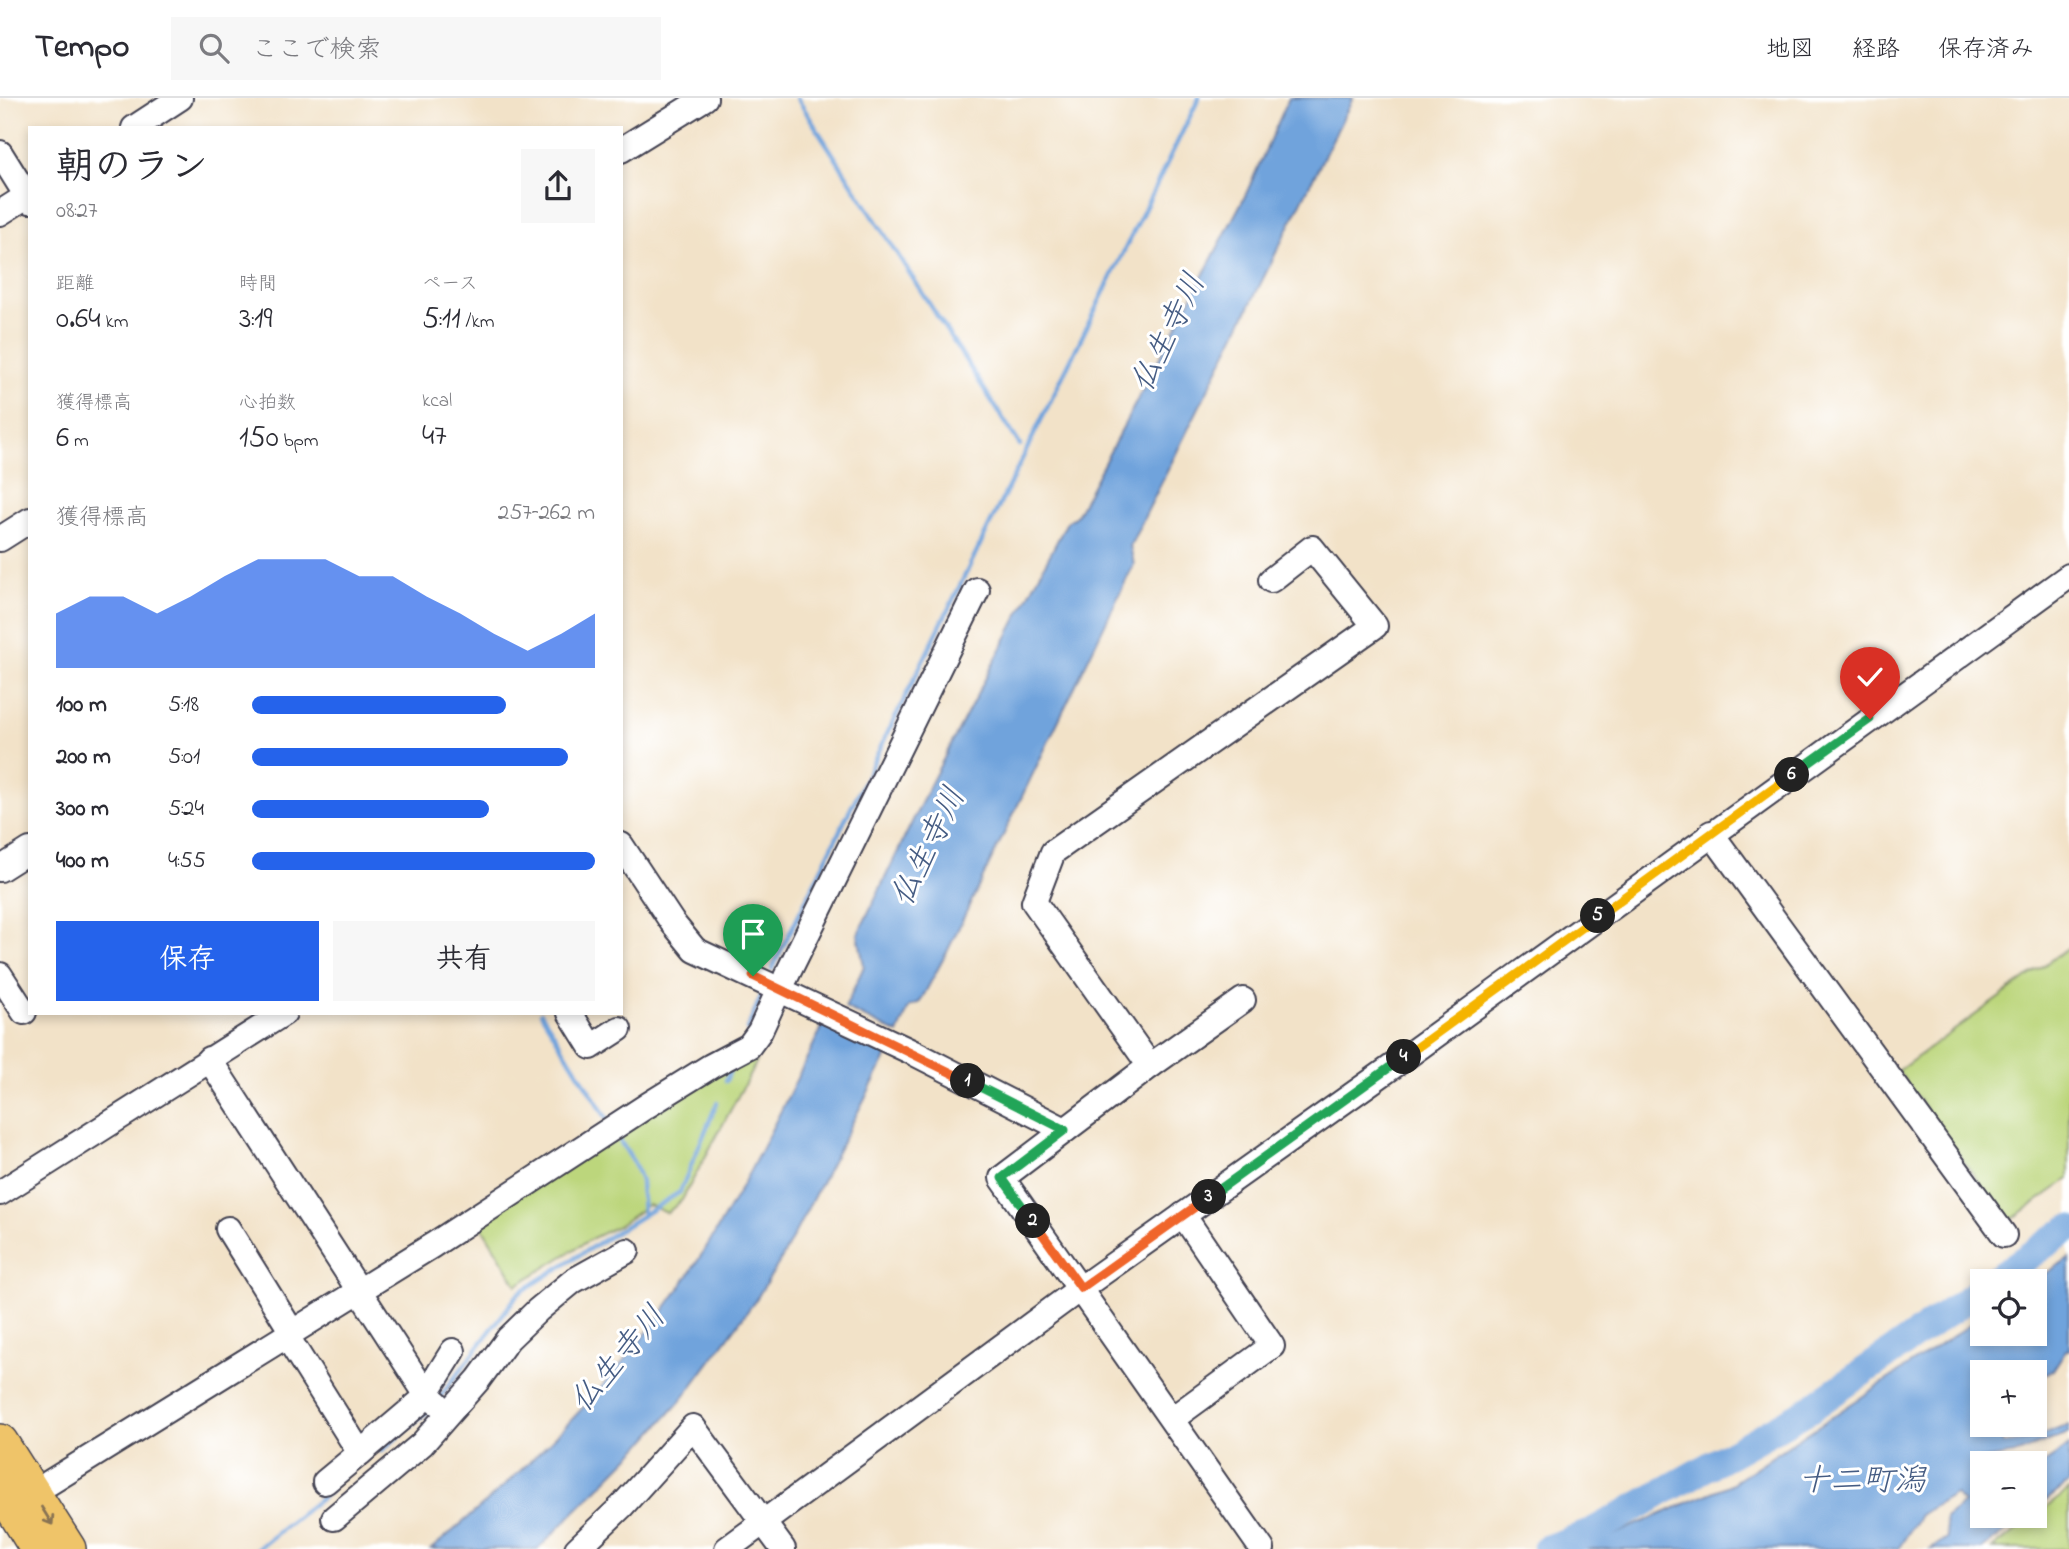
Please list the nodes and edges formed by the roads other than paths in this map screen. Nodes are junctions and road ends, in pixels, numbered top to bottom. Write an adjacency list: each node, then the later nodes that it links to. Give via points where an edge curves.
1 (180, 98): 3 (street)
2 (705, 98): 4 (street)
3 (137, 126)
4 (623, 149)
5 (0, 153): 6 (street)
6 (28, 195)
7 (28, 198): 8 (street)
8 (0, 213)
9 (28, 521): 10 (street)
10 (0, 539)
11 (2069, 576): 14 (street)
12 (1271, 579): 25 (street, via 1312,548 1376,626 1054,852 1034,902)
13 (977, 590): 33 (street, via 749,1046)
14 (1711, 833): 28 (street); 30 (street)
15 (623, 848): 26 (street, via 695,950 810,1002)
16 (28, 851): 17 (street)
17 (0, 869)
18 (0, 975): 20 (street)
19 (1243, 1000): 25 (street)
20 (24, 1012)
21 (281, 1015): 24 (street)
22 (571, 1015): 23 (street, via 592,1047)
23 (619, 1029)
24 (209, 1059): 27 (street); 33 (street)
25 (1150, 1066): 26 (street)
26 (1065, 1130): 32 (street, via 1002,1178)
27 (0, 1193)
28 (1183, 1215): 32 (street); 38 (street, via 1272,1346)
29 (228, 1229): 34 (street)
30 (2004, 1235)
31 (627, 1251): 37 (street, via 573,1281 538,1310 508,1339)
32 (1081, 1288): 38 (street); 45 (street)
33 (358, 1290): 34 (street); 36 (street)
34 (289, 1334): 40 (street); 42 (street)
35 (453, 1351): 36 (street)
36 (426, 1394): 37 (street); 40 (street)
37 (450, 1414): 44 (street, via 422,1444)
38 (1172, 1419): 51 (street)
39 (0, 1442): 47 (highway, one-way to 47)
40 (360, 1453): 41 (street)
41 (326, 1482)
42 (49, 1483)
43 (0, 1487): 46 (highway)
44 (334, 1518)
45 (764, 1523): 48 (street, via 693,1427); 49 (street); 50 (street)
46 (38, 1549)
47 (68, 1549)
48 (577, 1549)
49 (727, 1549)
50 (783, 1549)
51 (1262, 1549)

